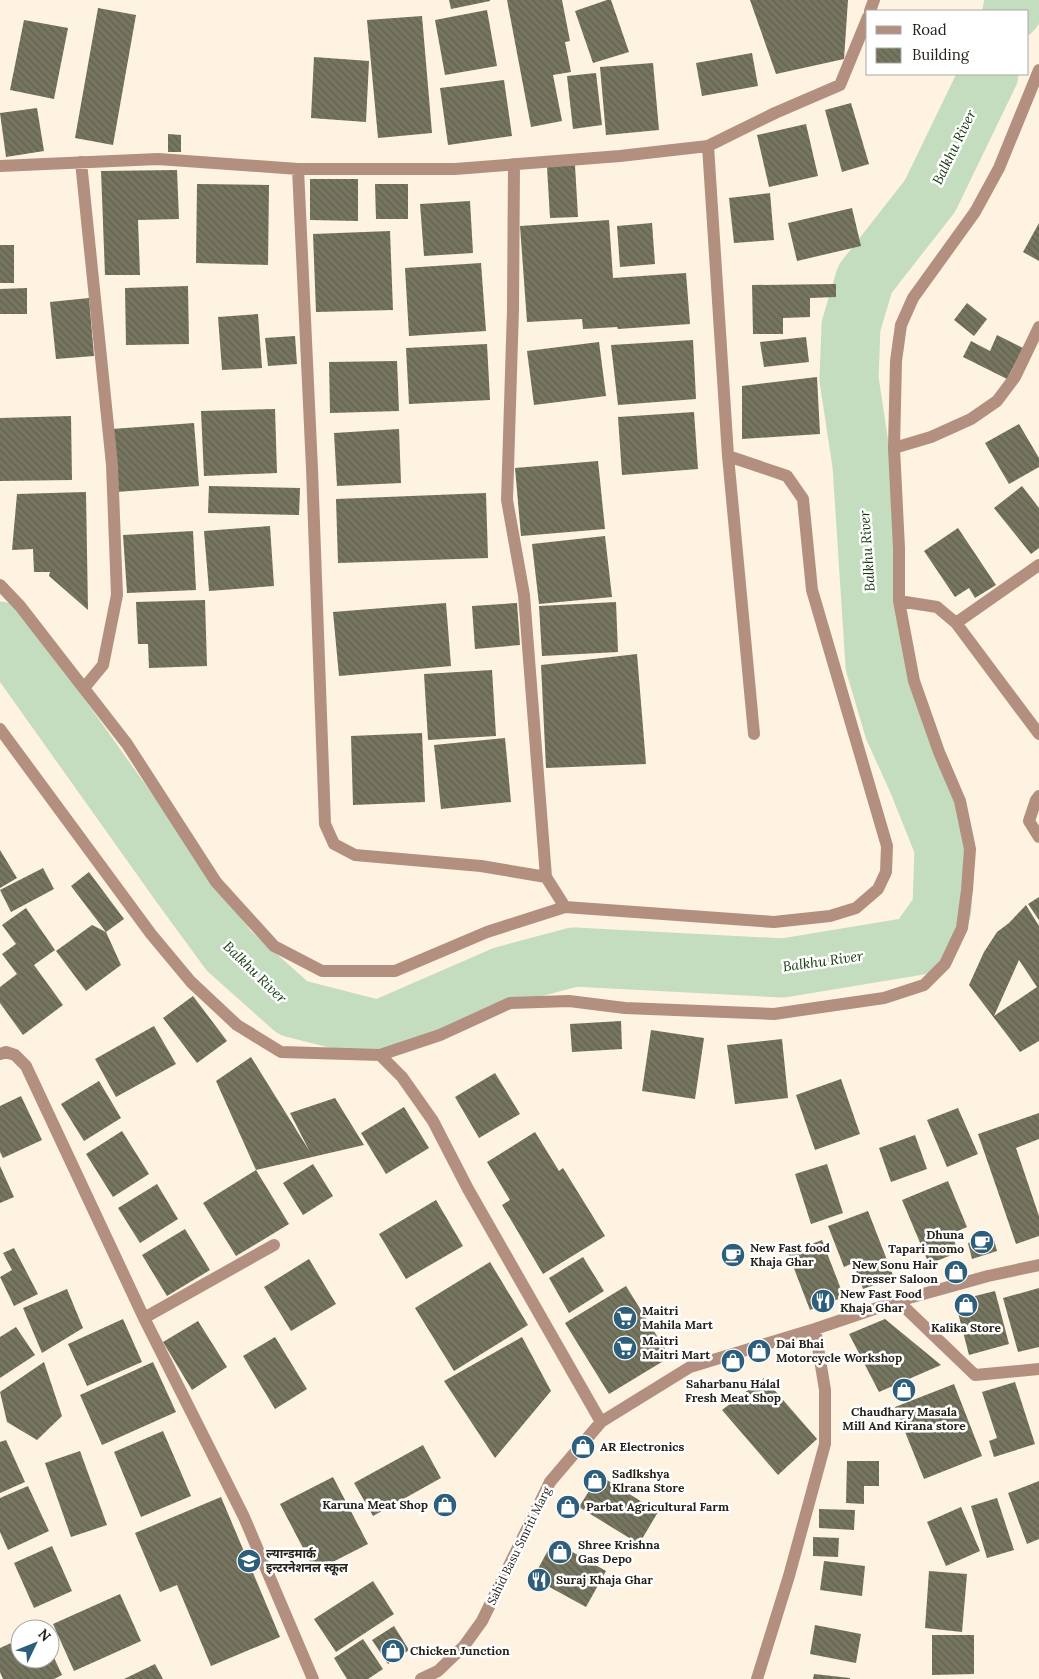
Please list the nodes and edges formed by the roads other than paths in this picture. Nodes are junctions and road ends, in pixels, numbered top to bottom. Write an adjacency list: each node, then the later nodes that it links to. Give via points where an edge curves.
1 (866, 22): 3 (street, via 840,85)
2 (1039, 70): 9 (street, via 999,168 975,212 913,298 901,325 896,361)
3 (708, 146): 5 (street); 10 (street)
4 (81, 162): 6 (street); 7 (street, via 158,159); 15 (street, via 112,465 117,596 103,665)
5 (514, 164): 7 (street, via 455,168); 22 (street, via 513,329 506,500 524,596)
6 (0, 166)
7 (298, 168): 22 (street, via 325,824 334,844 355,855 482,866)
8 (1039, 327): 9 (street, via 1015,377 997,401 971,419 931,437)
9 (894, 448): 13 (street)
10 (728, 456): 17 (street); 23 (street, via 787,476 803,499 812,590 887,846 886,872 878,889 856,908 830,916 774,922)
11 (1039, 565): 14 (street)
12 (0, 585): 15 (street)
13 (899, 601): 14 (street, via 937,606); 25 (street, via 914,681 960,801 970,849 962,928 945,964 924,985 884,998 774,1014 625,1008 570,1001 510,1003 440,1035)
14 (956, 623): 18 (street)
15 (84, 688): 23 (street, via 127,744 216,882 274,946 322,971 395,971 487,932)
16 (0, 729): 19 (street)
17 (754, 734)
18 (1039, 734)
19 (5, 746): 25 (street, via 151,934 191,982 237,1025 281,1052)
20 (1039, 796): 21 (street, via 1029,821)
21 (1039, 837)
22 (546, 877): 23 (street)
23 (565, 907)
24 (0, 1054): 29 (street, via 15,1055 26,1066)
25 (380, 1054): 32 (street, via 402,1077 433,1121 468,1189)
26 (274, 1245): 29 (street)
27 (1039, 1265): 28 (street, Sahid Basu Smriti Marg)
28 (898, 1301): 30 (street, Sahid Basu Smriti Marg); 31 (street, via 975,1374)
29 (144, 1318): 33 (street, via 244,1517)
30 (815, 1329): 32 (street, Sahid Basu Smriti Marg, via 690,1367); 35 (street, via 825,1390 825,1444)
31 (1039, 1369)
32 (601, 1422): 34 (street, Sahid Basu Smriti Marg, via 550,1482 482,1621 464,1646 438,1670)
33 (313, 1679)
34 (421, 1679)
35 (757, 1679)

